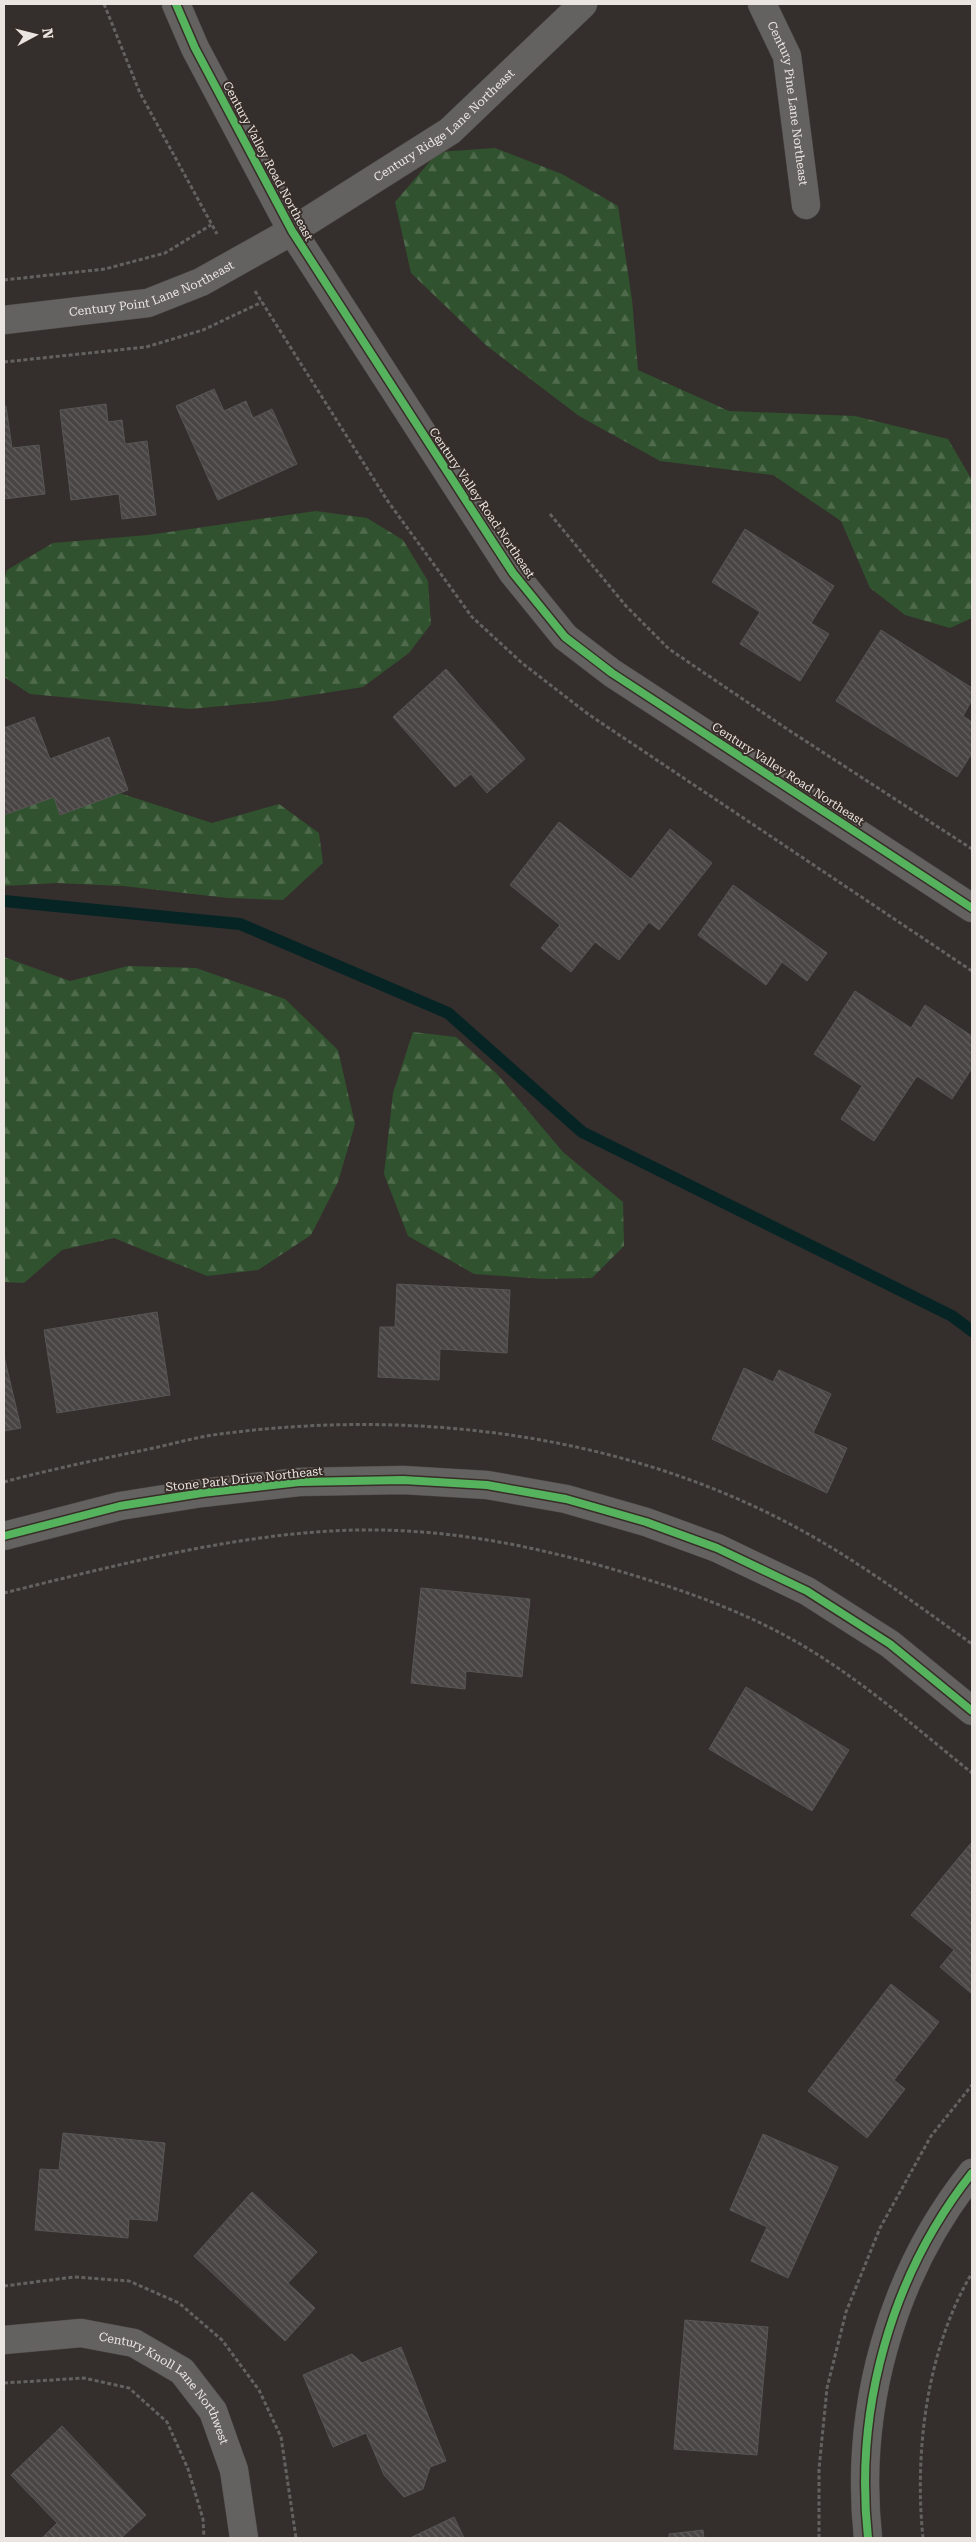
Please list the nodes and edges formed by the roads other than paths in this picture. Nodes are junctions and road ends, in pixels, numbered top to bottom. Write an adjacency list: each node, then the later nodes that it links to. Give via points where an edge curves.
1 (176, 4): 5 (street, Century Valley Road Northeast, via 195,48)
2 (583, 4): 5 (street, Century Ridge Lane Northeast, via 450,131)
3 (762, 4): 4 (street, Century Pine Lane Northeast, via 788,56)
4 (806, 205)
5 (292, 232): 6 (street, Century Point Lane Northeast, via 201,282 148,303); 7 (street, Century Valley Road Northeast, via 513,573 565,637 612,673)
6 (4, 320)
7 (972, 908)
8 (4, 1536): 9 (street, Stone Park Drive Northeast, via 120,1506 298,1482 403,1480 487,1485 557,1497 646,1522 717,1548 807,1591 890,1644)
9 (972, 1711)
10 (972, 2173): 13 (street, via 922,2251 890,2320 867,2428 864,2504)
11 (4, 2340): 12 (street, Century Knoll Lane Northwest, via 81,2333 134,2343 182,2371 214,2411 234,2470)
12 (244, 2538)
13 (868, 2538)

